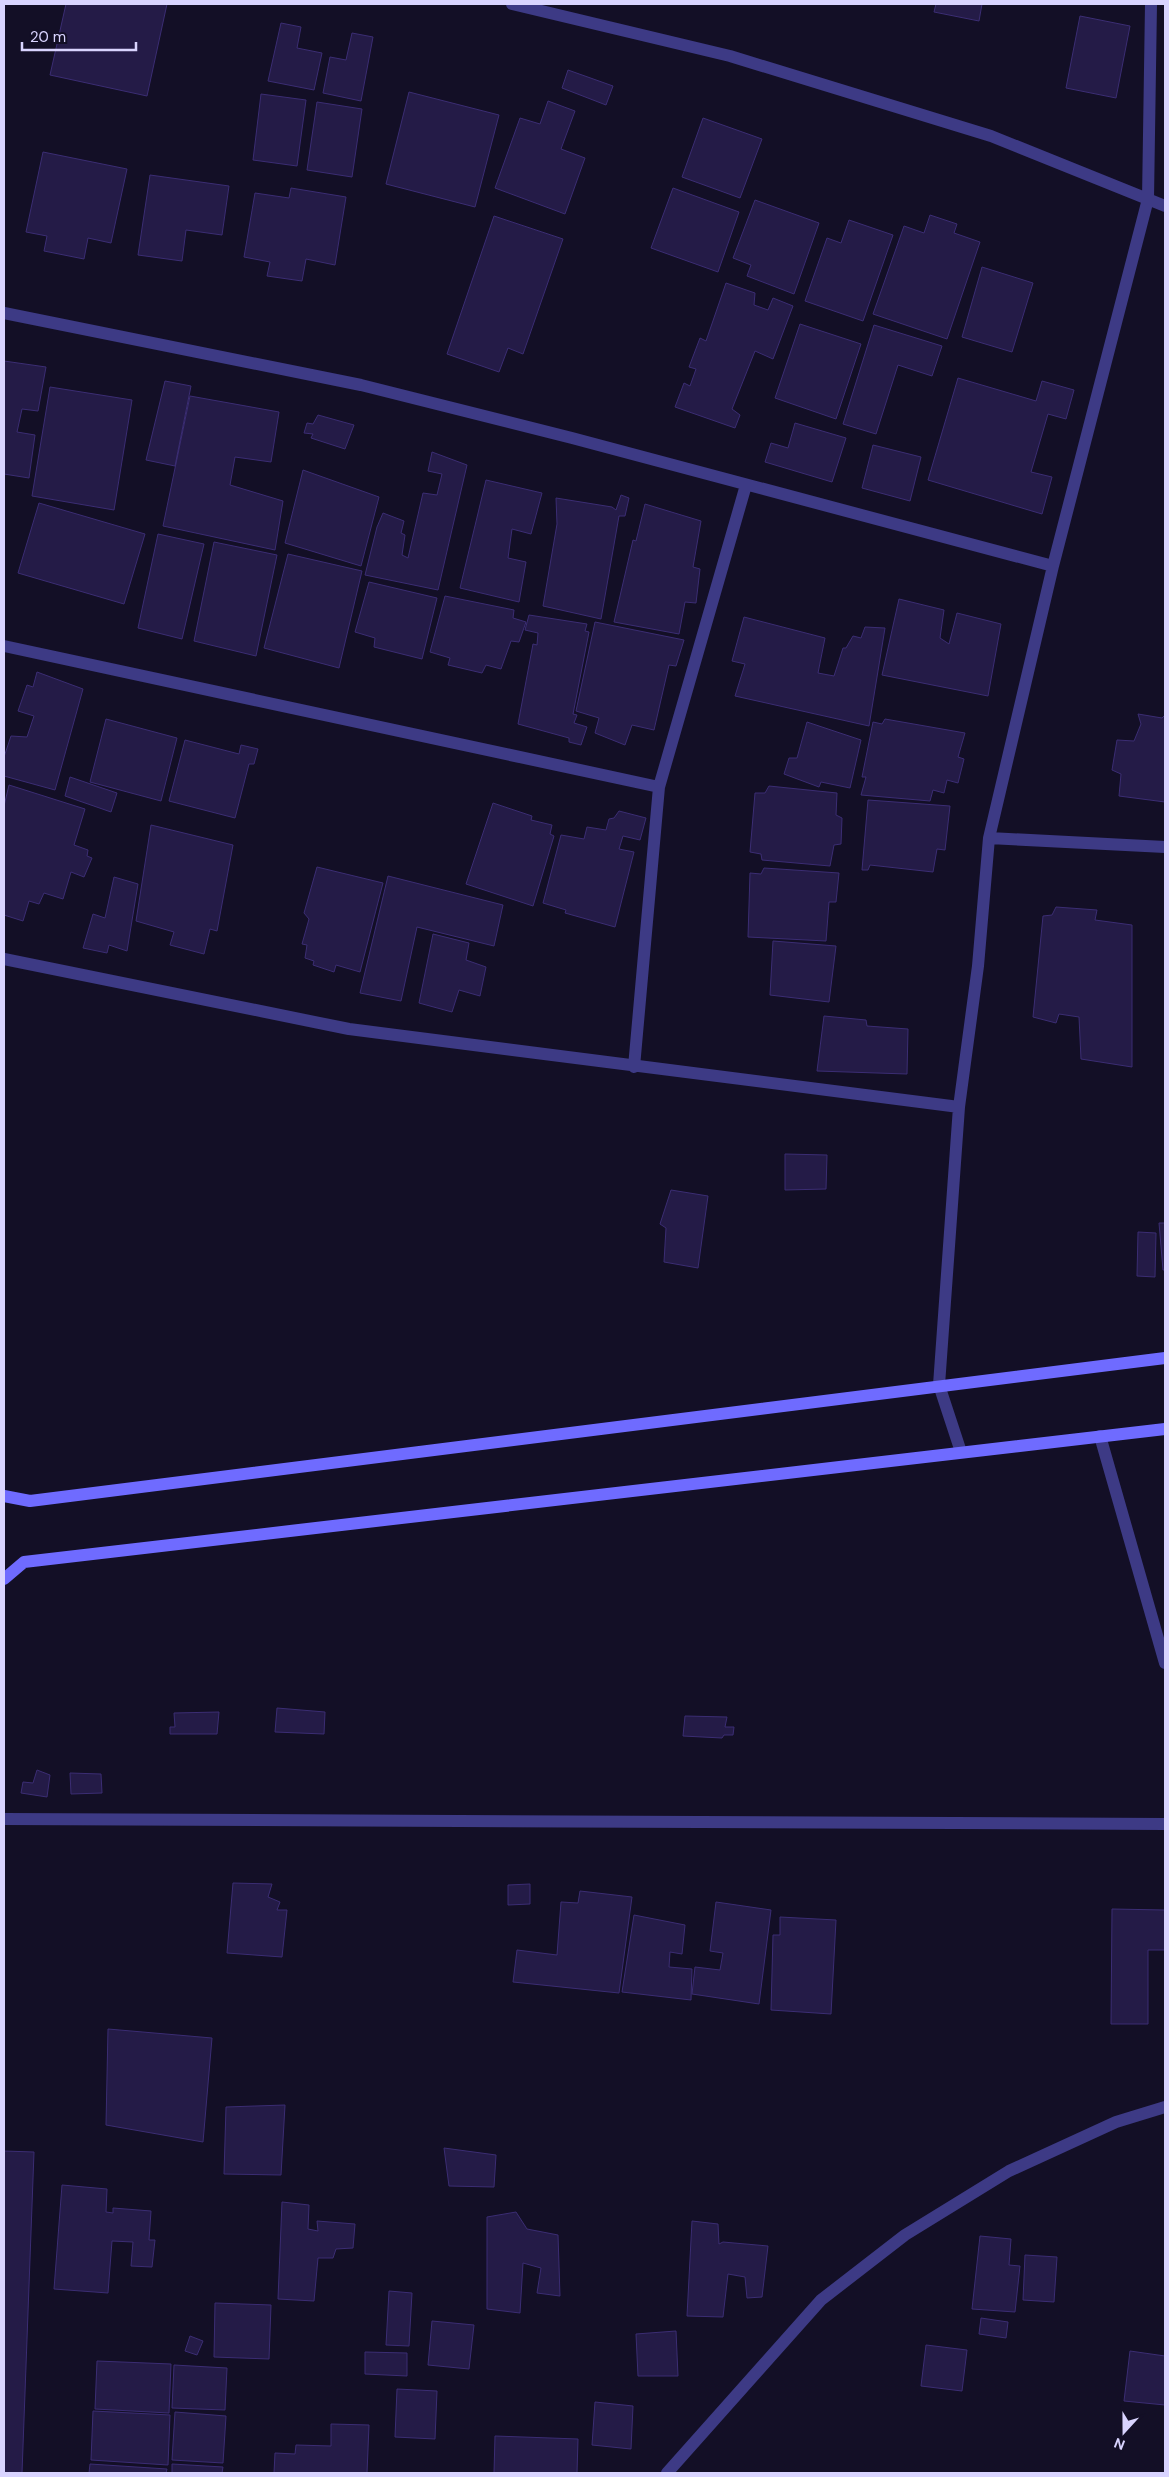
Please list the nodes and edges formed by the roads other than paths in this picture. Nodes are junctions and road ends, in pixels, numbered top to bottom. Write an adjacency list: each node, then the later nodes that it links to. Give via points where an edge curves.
1 (512, 4): 3 (street, via 730,56 991,136)
2 (1151, 4): 3 (street)
3 (1148, 199): 4 (street); 7 (street)
4 (1165, 206)
5 (4, 313): 6 (street, via 361,385)
6 (746, 484): 7 (street); 9 (street)
7 (1053, 566): 10 (street)
8 (4, 646): 9 (street)
9 (659, 786): 13 (street)
10 (989, 838): 11 (street); 14 (street, via 978,966)
11 (1165, 847)
12 (4, 959): 13 (street, via 349,1029)
13 (634, 1067): 14 (street)
14 (959, 1107): 16 (street)
15 (1165, 1358): 16 (main road)
16 (939, 1385): 19 (street); 20 (main road, via 30,1501)
17 (1165, 1429): 18 (main road)
18 (1100, 1436): 19 (main road); 22 (street)
19 (961, 1452): 21 (main road, via 24,1562)
20 (4, 1496)
21 (4, 1579)
22 (1165, 1663)
23 (4, 1820): 24 (street)
24 (1165, 1824)
25 (1165, 2107): 26 (street, via 1116,2122 1009,2171 905,2235 821,2300)
26 (667, 2473)

